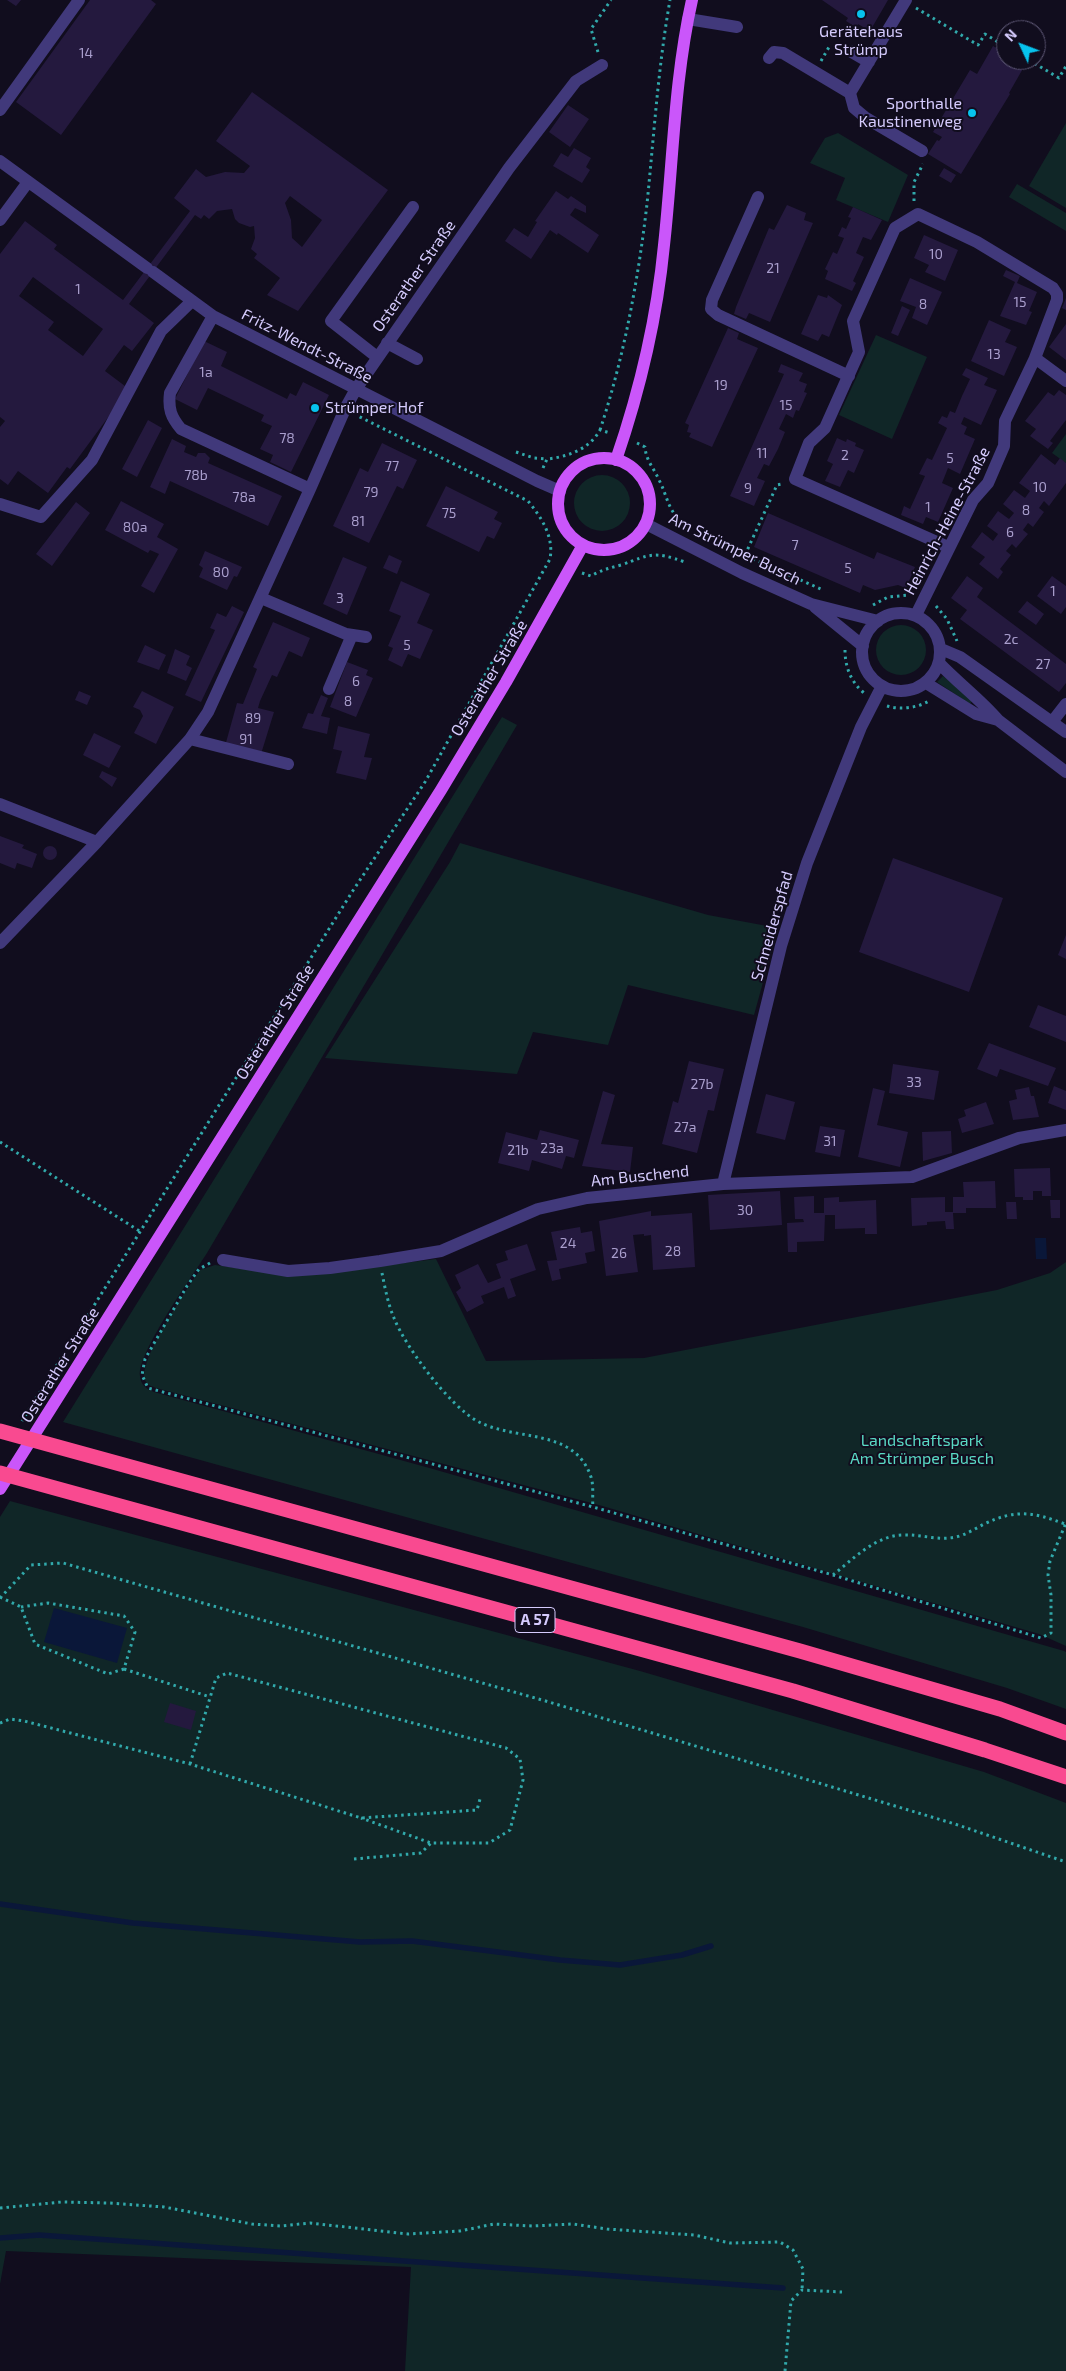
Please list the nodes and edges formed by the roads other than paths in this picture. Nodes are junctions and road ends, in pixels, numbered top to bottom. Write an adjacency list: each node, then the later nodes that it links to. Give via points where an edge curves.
1 (79, 0): 11 (street)
2 (692, 0): 4 (main road)
3 (905, 0): 8 (street)
4 (688, 19): 5 (street); 27 (main road, via 652,329)
5 (737, 27)
6 (850, 51): 8 (street)
7 (769, 58): 10 (street, via 774,52 783,53 814,78)
8 (869, 62): 10 (street)
9 (602, 65): 20 (street, Osterather Straße, via 576,81 510,168)
10 (850, 93): 12 (street, via 854,108)
11 (0, 110)
12 (923, 156)
13 (0, 161): 14 (street, Fritz-Wendt-Straße)
14 (28, 182): 17 (street); 18 (street, Fritz-Wendt-Straße)
15 (758, 197): 24 (street, via 712,300 711,309)
16 (413, 207): 21 (street, via 331,321)
17 (0, 220)
18 (192, 301): 19 (street, Fritz-Wendt-Straße); 30 (street, via 161,331 92,460 41,517)
19 (212, 316): 26 (street, Fritz-Wendt-Straße); 28 (street, via 170,393 172,418 181,429)
20 (387, 343): 21 (street, Osterather Straße); 23 (street)
21 (377, 358): 26 (street, Osterather Straße)
22 (1035, 358): 24 (street, Heinrich-Heine-Straße, via 1057,294 1048,284 976,242 918,214 895,228 853,322 859,352); 25 (street); 33 (street, Heinrich-Heine-Straße, via 1006,421 1004,446 988,483 973,500)
23 (417, 359)
24 (849, 376): 33 (street, via 825,428 809,443 795,479)
25 (1066, 381)
26 (356, 389): 28 (street, Osterather Straße); 29 (street, Fritz-Wendt-Straße)
27 (616, 460): 29 (main road, via 588,461 566,478); 31 (main road, via 630,466 648,490 650,507)
28 (310, 490): 34 (street, Osterather Straße)
29 (560, 491): 32 (main road, via 558,507 562,522 570,536)
30 (0, 504)
31 (646, 524): 32 (main road, via 626,545 612,550 597,550); 35 (street, Am Strümper Busch)
32 (583, 545): 61 (main road, Osterather Straße, via 441,790)
33 (948, 548): 36 (street, Heinrich-Heine-Straße)
34 (261, 598): 38 (street); 50 (street, Osterather Straße, via 208,712)
35 (811, 604): 37 (street, Am Strümper Busch); 40 (street, Am Strümper Busch)
36 (916, 615): 37 (street, via 896,613); 41 (street, via 933,629)
37 (878, 621): 40 (street, via 870,628)
38 (352, 635): 39 (street); 45 (street)
39 (366, 637)
40 (863, 646): 44 (street, via 866,669)
41 (940, 649): 42 (street); 48 (street, via 960,657)
42 (939, 663): 43 (street); 47 (street)
43 (926, 683): 44 (street, via 904,691); 47 (street, via 976,714)
44 (882, 686): 57 (street, Schneiderspfad, via 861,726 808,863 787,928)
45 (329, 689)
46 (1066, 704): 48 (street)
47 (998, 720): 52 (street)
48 (1052, 722): 49 (street)
49 (1066, 732)
50 (190, 739): 51 (street); 54 (street, Osterather Straße)
51 (288, 764)
52 (1066, 772)
53 (0, 804): 54 (street)
54 (97, 842): 55 (street, Osterather Straße)
55 (0, 943)
56 (1066, 1130): 57 (street, Am Buschend, via 1019,1138 912,1177)
57 (723, 1184): 58 (street, Am Buschend, via 587,1198 538,1210 441,1251 380,1261 288,1271)
58 (223, 1260)
59 (0, 1431): 62 (highway, A 57, via 800,1651 1000,1710)
60 (0, 1473): 63 (highway, A 57, via 793,1691)
61 (0, 1489)
62 (1066, 1733)
63 (1066, 1778)

